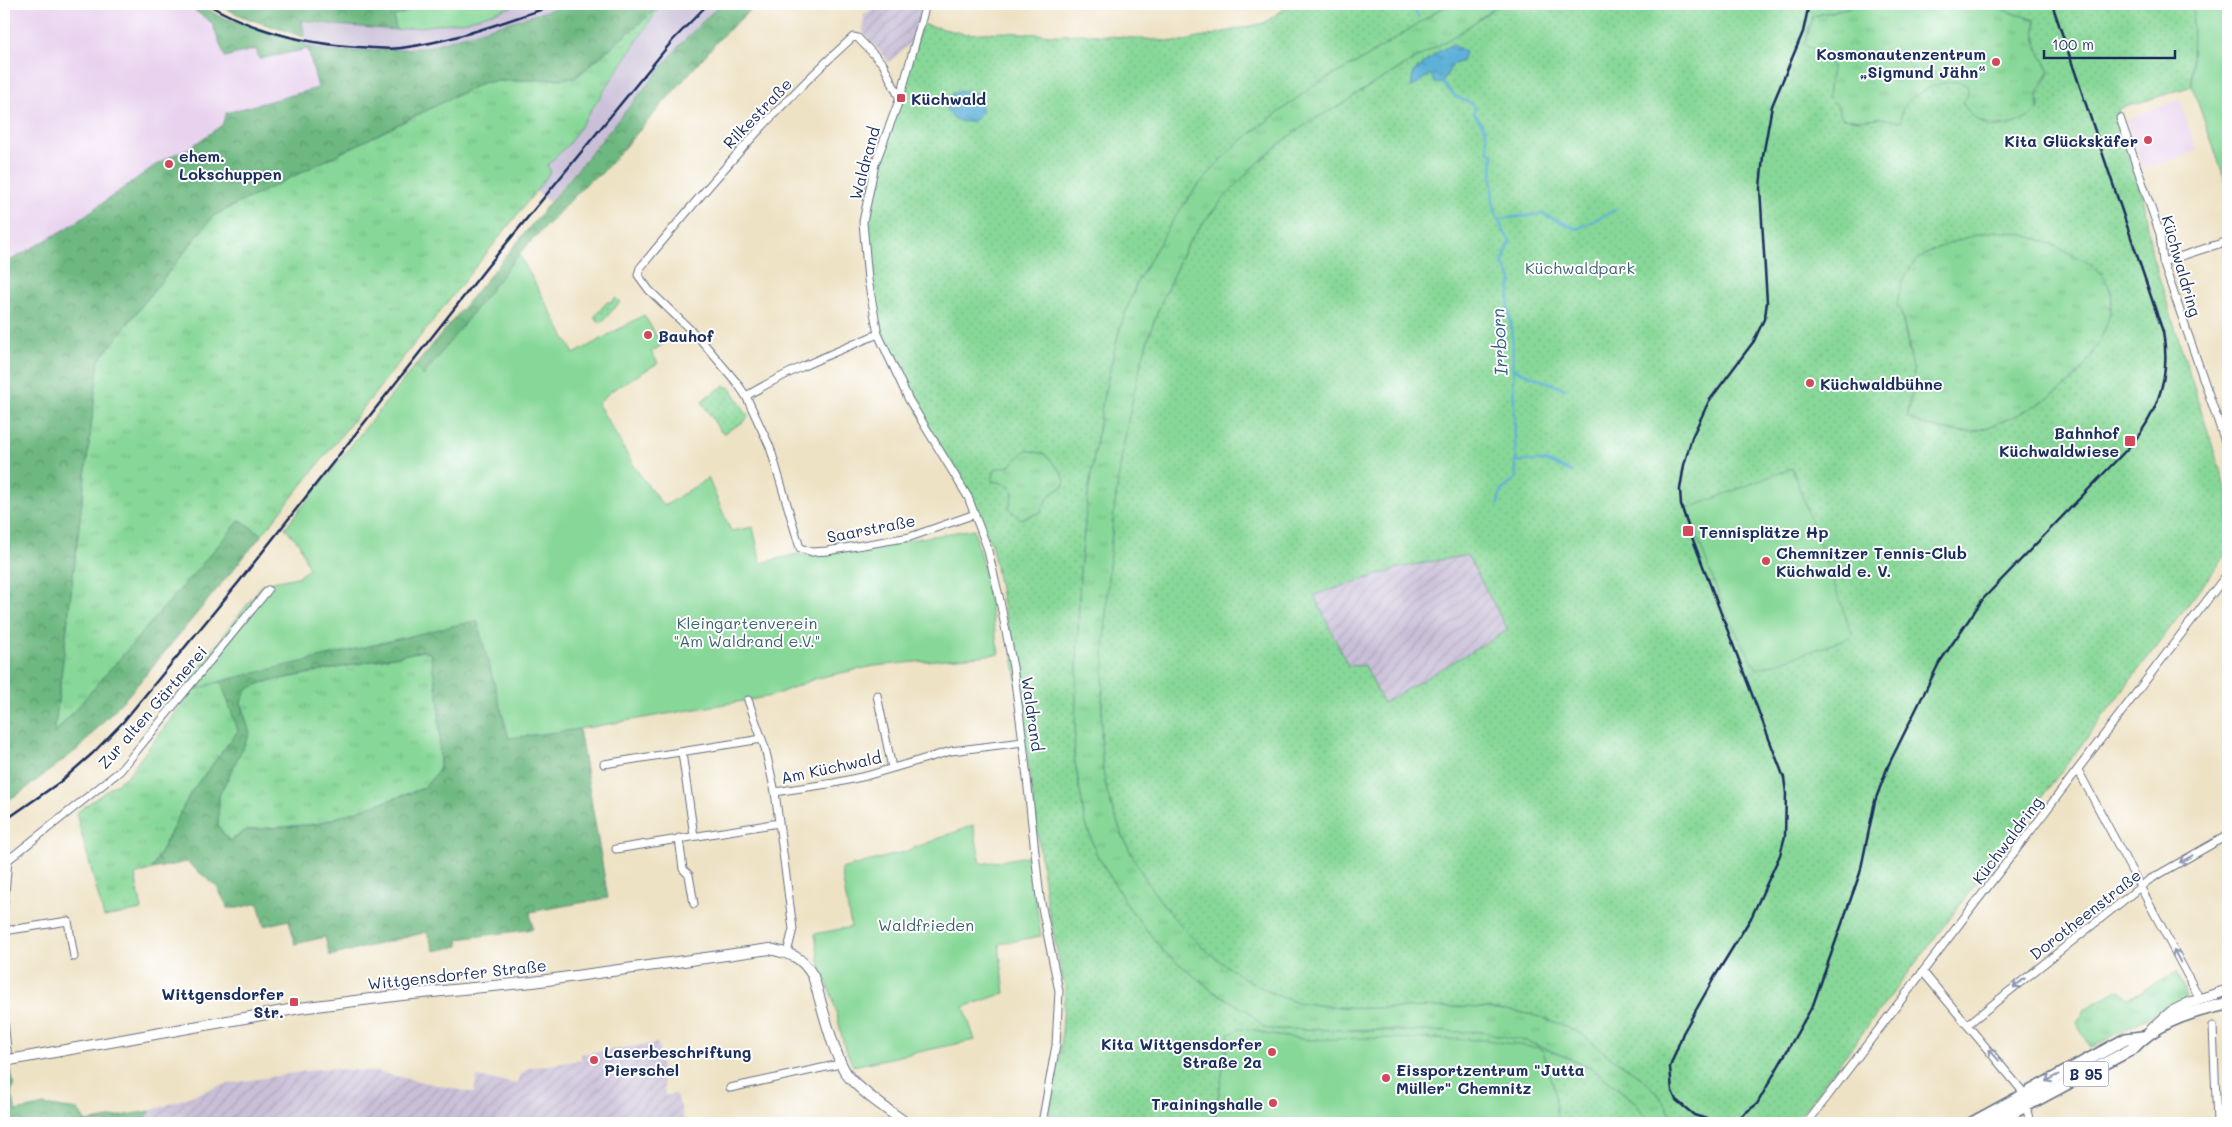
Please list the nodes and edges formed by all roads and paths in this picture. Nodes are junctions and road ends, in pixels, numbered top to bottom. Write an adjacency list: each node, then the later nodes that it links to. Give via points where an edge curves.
1 (926, 4): 2 (street, Waldrand)
2 (900, 98): 6 (street, Waldrand, via 875,164 863,222 868,280); 7 (street, Rilkestraße, via 883,64 853,36 816,70 716,176 640,268 638,275 645,286 700,339)
3 (2120, 118): 5 (street, Küchwaldring, via 2160,234)
4 (2228, 241): 5 (street)
5 (2164, 262): 8 (street, Küchwaldring)
6 (878, 334): 7 (street, via 818,359); 9 (street, Waldrand, via 909,400)
7 (746, 396): 9 (street, Saarstraße, via 770,447 800,548 812,552 827,551 910,536)
8 (2228, 450)
9 (975, 514): 15 (street, Waldrand, via 999,596)
10 (2228, 573): 19 (street, Küchwaldring)
11 (268, 590): 27 (street, Zur alten Gärtnerei, via 120,771 8,860)
12 (877, 695): 18 (street, Am Küchwald)
13 (748, 700): 14 (street, Am Küchwald)
14 (762, 739): 16 (street); 20 (street, Am Küchwald)
15 (1023, 742): 18 (street, Am Küchwald, via 951,751); 46 (street, Waldrand, via 1040,898 1059,992 1056,1045)
16 (682, 753): 17 (street); 22 (street)
17 (604, 764)
18 (892, 768): 20 (street, Am Küchwald, via 834,783)
19 (2078, 770): 26 (street); 32 (street, Küchwaldring)
20 (775, 792): 21 (street, Am Küchwald)
21 (779, 823): 22 (street); 30 (street, Am Küchwald, via 793,929)
22 (694, 836): 24 (street)
23 (2228, 836): 26 (street, Dorotheenstraße, one-way to 26)
24 (679, 838): 25 (street); 28 (street, via 683,869 689,875)
25 (616, 849)
26 (2140, 888): 34 (street, one-way to 26); 37 (street, Dorotheenstraße, one-way to 37)
27 (4, 904)
28 (694, 904)
29 (4, 931): 31 (street, via 68,921)
30 (787, 952): 40 (street, Wittgensdorfer Straße, via 770,949 532,982 300,1008); 41 (street, Wittgensdorfer Straße, via 806,963 814,976)
31 (74, 957)
32 (1924, 972): 37 (street); 47 (street, Küchwaldring)
33 (2228, 990): 34 (street)
34 (2200, 999): 39 (street, via 2172,1012)
35 (2228, 1004): 39 (main road, B 95, via 2199,1011)
36 (4, 1020): 40 (street)
37 (1967, 1025): 43 (street, one-way to 37)
38 (2214, 1026): 51 (street)
39 (2145, 1035): 43 (main road, B 95, one-way to 43, via 2126,1039); 44 (main road, B 95, via 2132,1049)
40 (6, 1060)
41 (840, 1064): 42 (street); 45 (street, Wittgensdorfer Straße, via 864,1091)
42 (730, 1088)
43 (2024, 1093): 48 (main road, B 95)
44 (2026, 1106): 49 (main road, B 95); 50 (street)
45 (906, 1123)
46 (1042, 1123)
47 (1807, 1123)
48 (1972, 1123)
49 (1994, 1123)
50 (2030, 1123)
51 (2217, 1123)

